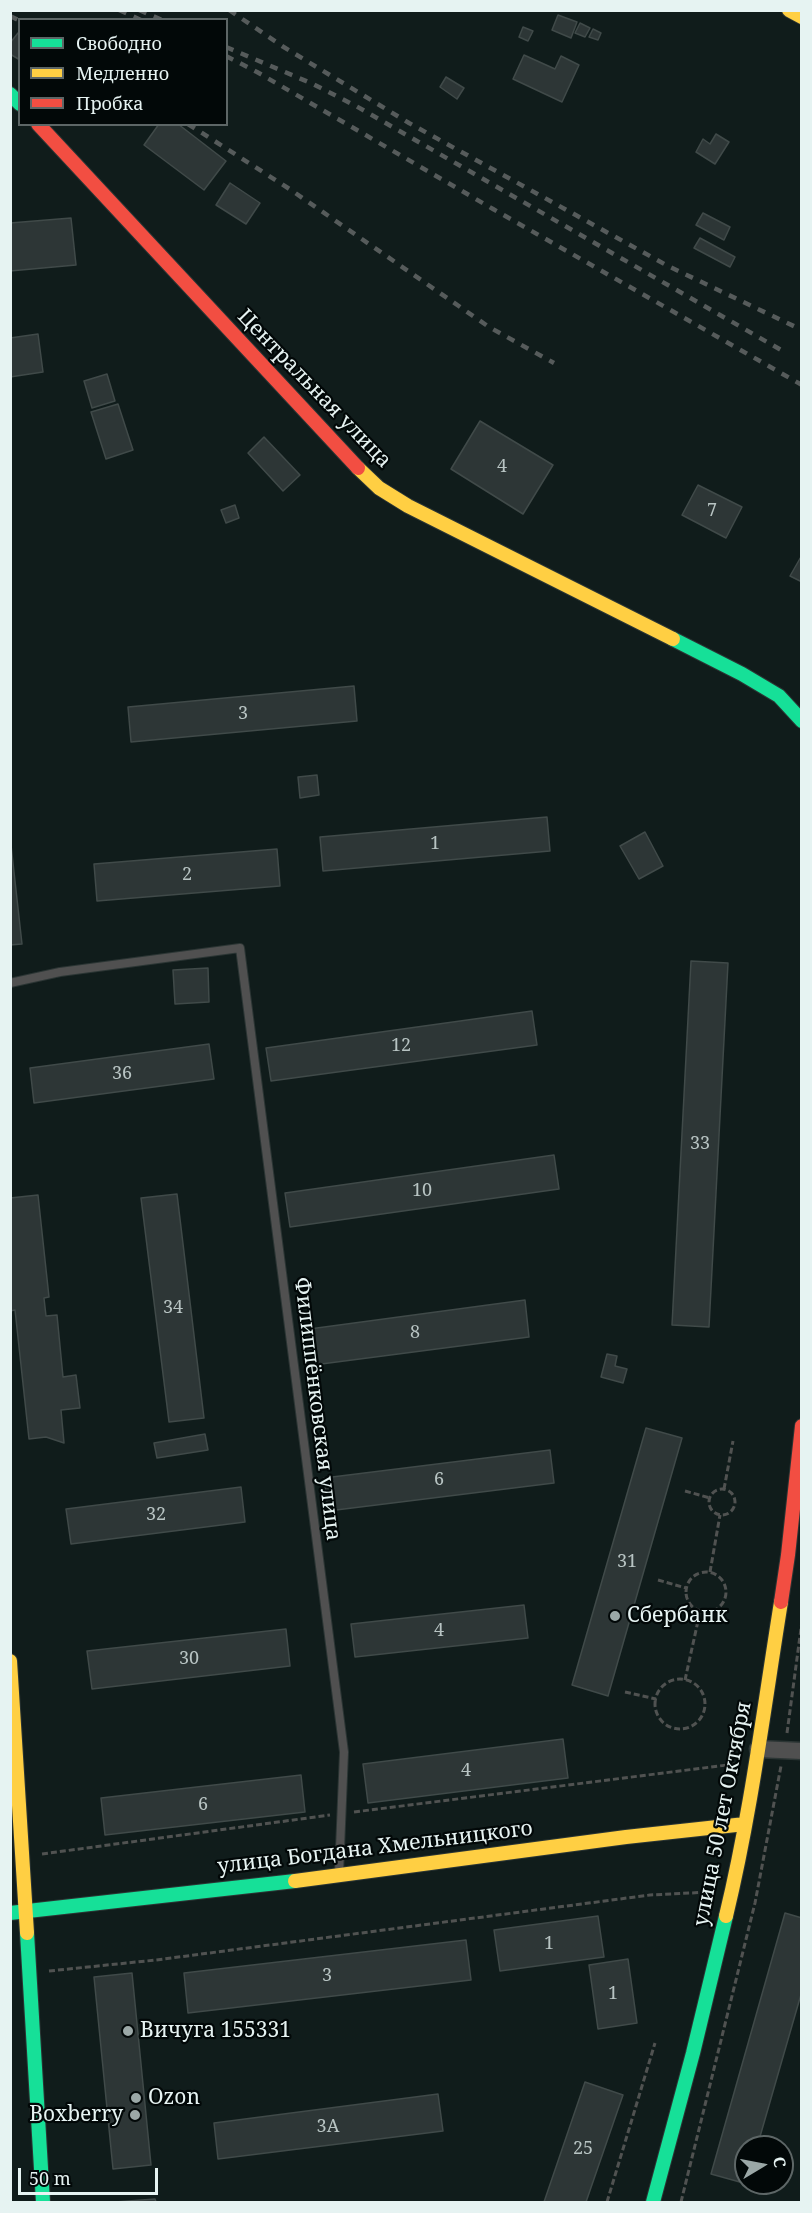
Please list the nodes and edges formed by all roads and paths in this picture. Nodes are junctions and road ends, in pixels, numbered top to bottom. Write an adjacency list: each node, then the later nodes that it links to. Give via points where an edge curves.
1 (789, 10): 2 (main road)
2 (801, 17)
3 (40, 126): 4 (main road, Центральная улица, via 379,488 742,674 779,696)
4 (801, 718)
5 (10, 984): 23 (lane, Филиппёнковская улица, via 60,972 240,948 344,1752)
6 (801, 1426): 8 (main road, улица 50 лет Октября)
7 (733, 1440): 9 (path)
8 (801, 1447): 22 (main road, улица 50 лет Октября)
9 (724, 1489): 11 (path, via 715,1491); 12 (path, via 731,1493 735,1504 728,1514)
10 (685, 1491): 11 (path)
11 (710, 1498): 12 (path, via 710,1507)
12 (720, 1515): 13 (path)
13 (710, 1572): 15 (path, via 696,1574); 16 (path, via 725,1584 726,1597 713,1611)
14 (658, 1580): 15 (path)
15 (686, 1588): 16 (path, via 689,1604)
16 (700, 1612): 18 (path)
17 (10, 1661): 25 (main road)
18 (685, 1680): 20 (path, via 670,1682); 20 (path, via 703,1696 703,1712 693,1725 677,1729 662,1722)
19 (625, 1692): 20 (path)
20 (656, 1699)
21 (801, 1751): 22 (street)
22 (757, 1755): 23 (path); 24 (main road, улица 50 лет Октября)
23 (340, 1814): 25 (path); 26 (lane, Филиппёнковская улица)
24 (745, 1824): 26 (main road, улица Богдана Хмельницкого); 27 (main road, улица 50 лет Октября)
25 (24, 1856): 29 (main road)
26 (339, 1876): 29 (main road, улица Богдана Хмельницкого)
27 (731, 1893): 28 (path); 31 (path, via 650,1895); 35 (main road, улица 50 лет Октября)
28 (756, 1899)
29 (25, 1912): 30 (main road, улица Богдана Хмельницкого); 31 (main road)
30 (10, 1913)
31 (29, 1973): 33 (main road)
32 (656, 2043): 34 (path)
33 (43, 2202)
34 (607, 2202)
35 (653, 2202)

